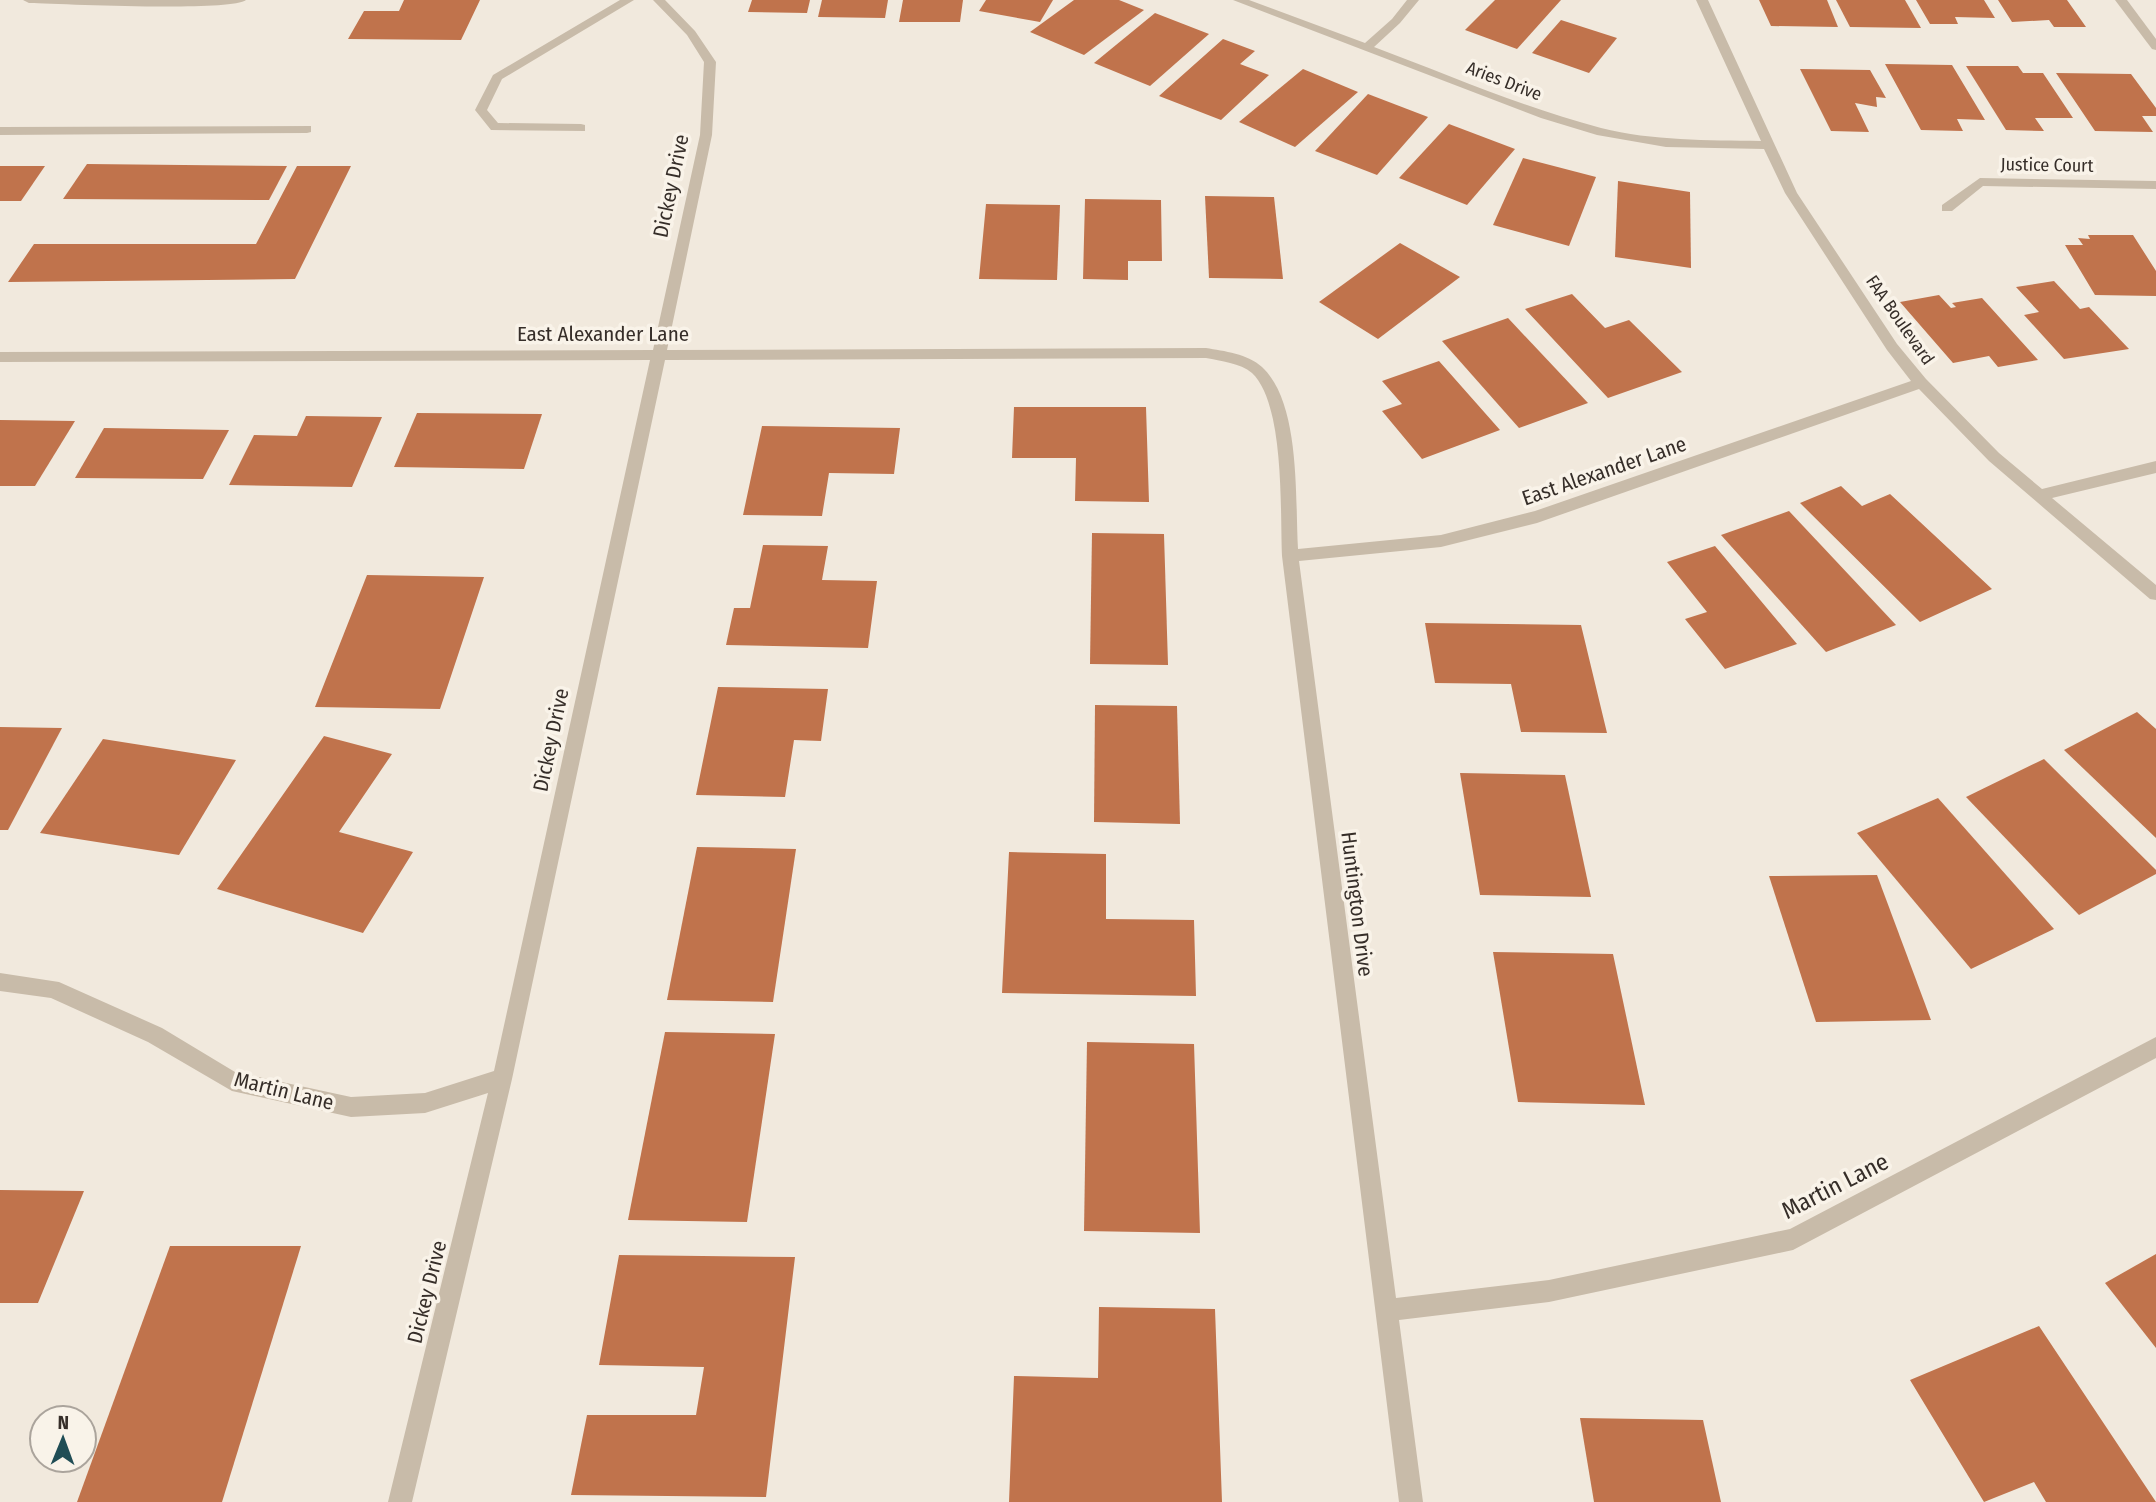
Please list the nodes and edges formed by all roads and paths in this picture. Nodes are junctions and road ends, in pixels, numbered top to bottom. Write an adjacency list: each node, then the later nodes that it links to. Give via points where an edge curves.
1 (29, 0): 2 (street)
2 (240, 0)
3 (628, 0): 12 (street, via 497,77 481,110 495,127)
4 (659, 0): 18 (street, Dickey Drive, via 691,33 710,62 706,135)
5 (1239, 0): 10 (street, Aries Drive)
6 (1413, 0): 10 (street)
7 (1702, 0): 14 (street, FAA Boulevard)
8 (2121, 0): 9 (street)
9 (2156, 47)
10 (1366, 48): 14 (street, Aries Drive, via 1601,132 1665,142)
11 (307, 128): 13 (street)
12 (581, 128)
13 (0, 131)
14 (1769, 145): 20 (street, FAA Boulevard, via 1791,193 1892,347)
15 (2156, 185): 16 (street, Justice Court, via 1980,182)
16 (1947, 208)
17 (1206, 352): 18 (street, East Alexander Lane); 23 (street, Huntington Drive, via 1256,369 1273,389 1282,426)
18 (657, 355): 19 (street, East Alexander Lane); 27 (street, Dickey Drive)
19 (0, 357)
20 (1921, 383): 22 (street, FAA Boulevard); 23 (street, East Alexander Lane, via 1537,517 1441,541)
21 (2156, 467): 22 (street)
22 (2039, 495): 24 (street, FAA Boulevard)
23 (1290, 556): 28 (street, Huntington Drive)
24 (2156, 594)
25 (0, 982): 27 (street, Martin Lane, via 52,989 155,1035 232,1081 351,1107 425,1102)
26 (2156, 1046): 28 (street, Martin Lane, via 1793,1239 1549,1291)
27 (502, 1079): 29 (street, Dickey Drive)
28 (1385, 1310): 30 (street, Huntington Drive)
29 (400, 1502)
30 (1411, 1502)

